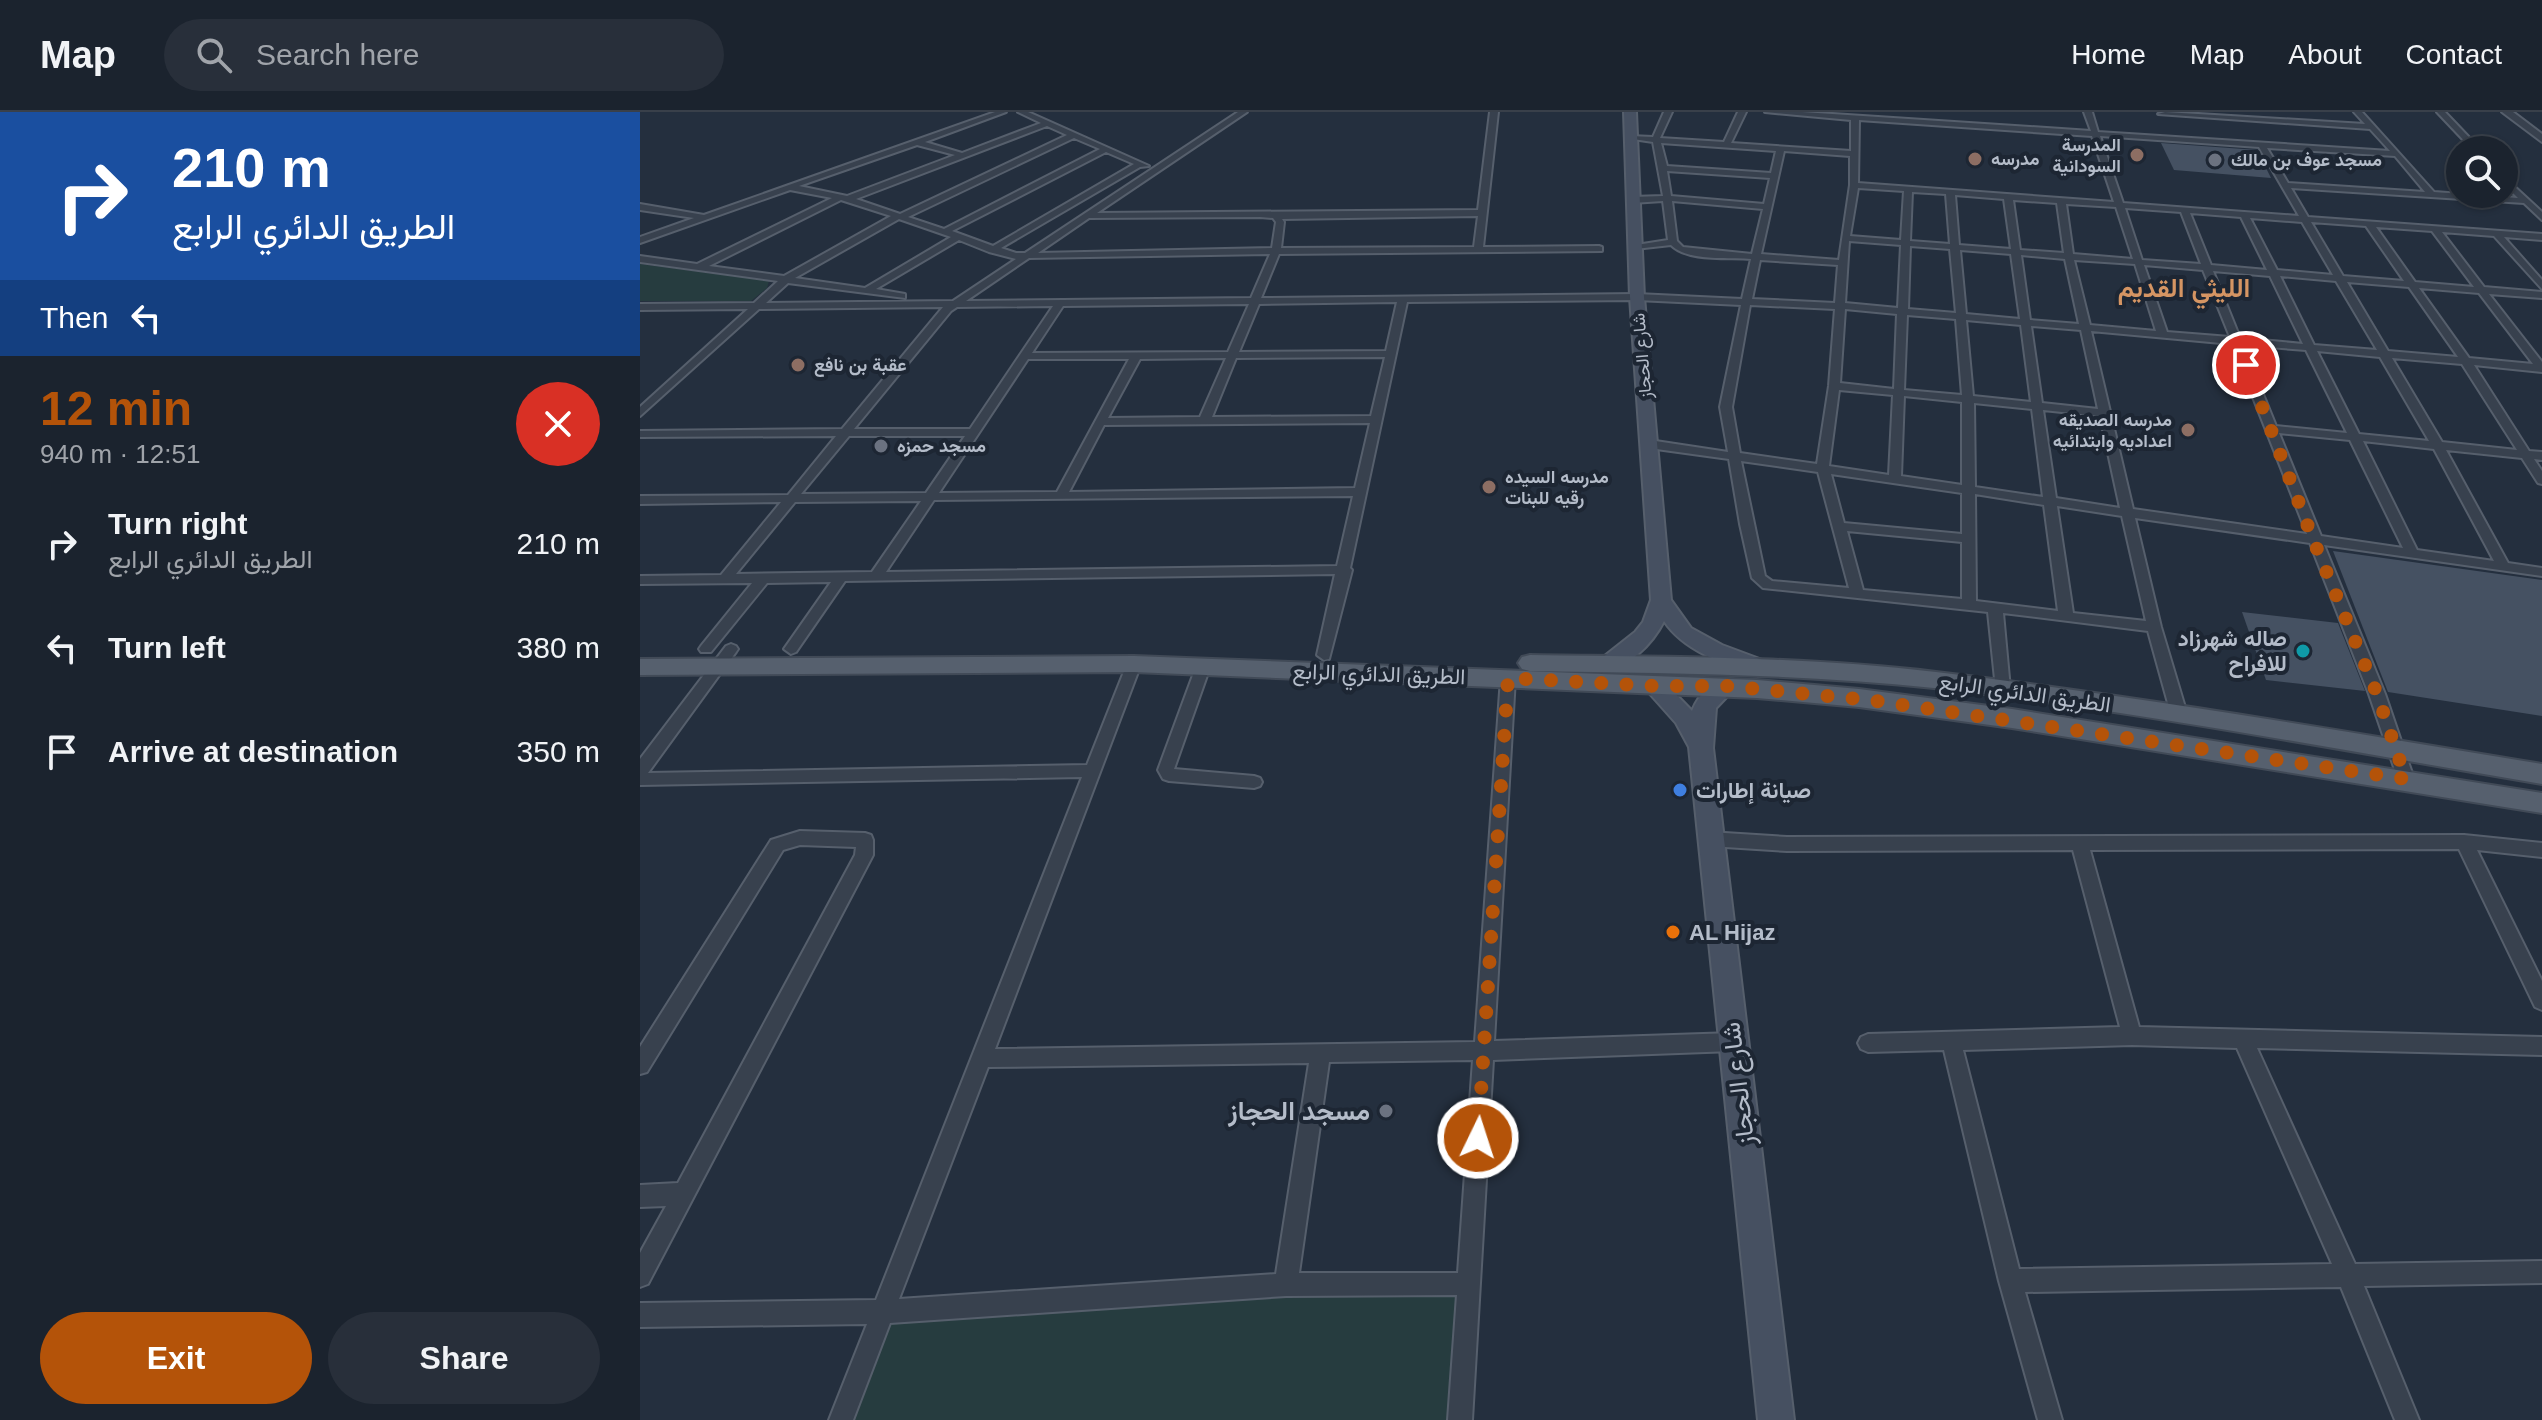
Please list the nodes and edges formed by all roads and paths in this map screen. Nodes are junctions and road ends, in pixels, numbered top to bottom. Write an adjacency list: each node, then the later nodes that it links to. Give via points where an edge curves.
1 (1002, 112): 26 (street)
2 (1022, 112): 16 (street)
3 (1243, 112): 35 (street)
4 (1494, 112): 57 (street)
5 (1630, 112): 22 (main road, شارع الحجاز)
6 (1668, 112): 23 (street)
7 (1742, 112): 27 (street)
8 (1769, 112): 15 (street)
9 (1942, 112): 17 (street)
10 (2088, 112): 20 (street)
11 (2358, 112): 18 (street)
12 (2441, 112): 21 (street)
13 (2507, 112): 24 (street)
14 (2161, 113): 18 (street); 25 (street)
15 (1855, 119): 17 (street); 31 (street)
16 (1047, 123): 19 (street); 33 (street)
17 (1944, 125): 20 (street, via 2016,125)
18 (2373, 127): 32 (street)
19 (1073, 135): 30 (street); 59 (street)
20 (2096, 135): 25 (street); 53 (street)
21 (2464, 136)
22 (1630, 138): 23 (street); 50 (main road, شارع الحجاز)
23 (1656, 139): 27 (street); 36 (street)
24 (2542, 139)
25 (2174, 140): 28 (street)
26 (917, 142): 33 (street); 42 (street)
27 (1727, 144): 29 (street)
28 (2262, 146): 32 (street); 41 (street)
29 (1781, 148): 31 (street); 39 (street)
30 (1104, 150): 34 (street); 38 (street)
31 (1854, 154): 40 (street)
32 (2397, 154): 46 (street)
33 (962, 155): 48 (street)
34 (1138, 165): 35 (street); 79 (street)
35 (1161, 168): 60 (street)
36 (1663, 168): 39 (street); 49 (street)
37 (1046, 169): 38 (street)
38 (1058, 173): 67 (street)
39 (1775, 176): 55 (street)
40 (1854, 185): 43 (street); 71 (street)
41 (2286, 185): 46 (street); 64 (street)
42 (790, 187): 48 (street); 62 (street)
43 (1908, 188): 44 (street); 74 (street)
44 (1950, 191): 47 (street); 76 (street)
45 (2518, 194): 52 (street)
46 (2432, 195): 52 (street)
47 (2008, 196): 51 (street); 81 (street)
48 (844, 198): 59 (street); 88 (street)
49 (1667, 198): 50 (street); 55 (street); 73 (street)
50 (1632, 200): 75 (main road, شارع الحجاز)
51 (2061, 200): 53 (street); 84 (street)
52 (2525, 201): 63 (street)
53 (2119, 205): 56 (street); 86 (street)
54 (640, 207): 62 (street)
55 (1768, 207): 83 (street)
56 (2184, 210): 58 (street); 89 (street)
57 (1482, 213): 61 (street); 77 (street)
58 (2244, 214): 64 (street); 90 (street)
59 (899, 216): 67 (street); 92 (street)
60 (1090, 216): 61 (street); 82 (street)
61 (1276, 216): 80 (street)
62 (705, 217): 72 (street)
63 (2542, 217)
64 (2305, 218): 65 (street); 91 (street)
65 (2369, 224): 66 (street); 93 (street)
66 (2434, 228): 68 (street); 95 (street)
67 (944, 232): 69 (street)
68 (2497, 234): 70 (street); 94 (street)
69 (958, 237): 79 (street); 96 (street)
70 (2542, 237)
71 (1845, 238): 74 (street); 87 (street)
72 (640, 240)
73 (1673, 242): 75 (street); 83 (street, via 1685,251)
74 (1905, 243): 76 (street); 107 (street)
75 (1635, 246): 98 (main road, شارع الحجاز)
76 (1954, 248): 81 (street); 109 (street)
77 (1478, 249): 78 (street); 80 (street)
78 (1599, 249)
79 (992, 250): 82 (street)
80 (1276, 251): 82 (street); 100 (street)
81 (2015, 253): 84 (street); 110 (street)
82 (1030, 256): 103 (street)
83 (1757, 257): 87 (street); 101 (street)
84 (2069, 257): 86 (street); 111 (street)
85 (640, 259): 88 (street)
86 (2138, 262): 89 (street); 112 (street)
87 (1844, 263): 105 (street)
88 (699, 267): 92 (street)
89 (2209, 269): 90 (street); 113 (street)
90 (2275, 273): 91 (street); 114 (street)
91 (2339, 277): 93 (street); 116 (street)
92 (785, 280): 96 (street); 104 (street)
93 (2412, 284): 95 (street); 120 (street)
94 (2542, 286)
95 (2480, 289): 97 (street); 121 (street)
96 (867, 291): 103 (street)
97 (2542, 295)
98 (1637, 297): 99 (street); 101 (street); 136 (main road, شارع الحجاز)
99 (1403, 299): 100 (street); 115 (street)
100 (1254, 300): 102 (street); 117 (street)
101 (1746, 302): 105 (street); 140 (street, via 1726,407)
102 (1060, 303): 103 (street); 118 (street)
103 (955, 304): 104 (street); 133 (street)
104 (757, 306): 106 (street); 126 (street)
105 (1840, 306): 107 (street); 122 (street)
106 (645, 307): 108 (street)
107 (1904, 311): 109 (street); 123 (street)
108 (640, 314)
109 (1959, 316): 110 (street); 124 (street)
110 (2026, 322): 111 (street); 125 (street)
111 (2088, 328): 112 (street); 127 (street)
112 (2163, 335): 113 (street)
113 (2236, 341): 114 (street); 131 (street)
114 (2311, 348): 116 (street); 135 (street)
115 (1392, 354): 117 (street); 128 (street)
116 (2385, 354): 120 (street); 137 (street)
117 (1230, 355): 119 (street); 129 (street)
118 (1024, 356): 119 (street); 132 (street)
119 (1136, 356): 130 (street)
120 (2465, 360): 121 (street); 138 (street)
121 (2542, 368)
122 (1834, 386): 123 (street); 141 (street)
123 (1900, 393): 124 (street); 142 (street)
124 (1968, 399): 125 (street); 144 (street)
125 (2036, 406): 127 (street); 150 (street)
126 (640, 413)
127 (2106, 413): 151 (street)
128 (1378, 419): 129 (street); 145 (street)
129 (1205, 420): 130 (street)
130 (1101, 422): 146 (street)
131 (2273, 429): 135 (street); 153 (street)
132 (973, 432): 133 (street); 147 (street)
133 (846, 433): 134 (street); 148 (street)
134 (640, 434)
135 (2355, 438): 137 (street); 155 (street)
136 (1649, 444): 140 (street); 165 (main road, شارع الحجاز)
137 (2438, 446): 138 (street); 156 (street)
138 (2525, 454): 139 (street); 143 (street)
139 (2542, 456)
140 (1734, 457): 141 (street); 164 (street, via 1759,578 1768,585)
141 (1823, 468): 142 (street); 152 (street)
142 (1895, 478): 144 (street)
143 (2542, 480)
144 (1968, 489): 150 (street); 154 (street)
145 (1361, 492): 146 (street); 157 (street)
146 (1061, 495): 147 (street)
147 (930, 496): 148 (street); 159 (street)
148 (793, 498): 149 (street); 162 (street)
149 (640, 500)
150 (2051, 501): 151 (street); 168 (street)
151 (2129, 513): 153 (street); 169 (street)
152 (1837, 526): 154 (street); 164 (street)
153 (2312, 537): 155 (street); 185 (street)
154 (1967, 538): 166 (street)
155 (2412, 553): 156 (street)
156 (2504, 567): 158 (street)
157 (1345, 570): 159 (street); 173 (street)
158 (2542, 572)
159 (876, 577): 161 (street)
160 (763, 578): 161 (street); 162 (street); 172 (street)
161 (840, 578): 170 (street)
162 (725, 579): 163 (street)
163 (640, 580)
164 (1857, 593): 166 (street)
165 (1661, 600): 174 (main road, شارع الحجاز, via 1649,633); 176 (main road, شارع الحجاز, via 1683,633)
166 (1969, 604): 167 (street)
167 (1995, 608): 168 (street); 182 (street)
168 (2066, 616): 169 (street)
169 (2154, 627): 183 (street)
170 (791, 649): 172 (main road, الطريق الدائري الرابع); 173 (main road, الطريق الدائري الرابع, via 1133,647)
171 (640, 650): 172 (main road, الطريق الدائري الرابع)
172 (718, 655): 175 (main road, الطريق الدائري الرابع); 177 (main road, الطريق الدائري الرابع); 186 (street)
173 (1324, 655): 174 (main road, الطريق الدائري الرابع)
174 (1608, 662): 176 (main road, الطريق الدائري الرابع)
175 (1134, 664): 178 (main road, الطريق الدائري الرابع); 187 (street)
176 (1757, 666): 182 (main road, الطريق الدائري الرابع)
177 (640, 667)
178 (1203, 667): 179 (main road, الطريق الدائري الرابع); 191 (street, via 1166,770 1169,775)
179 (1508, 678): 180 (main road, الطريق الدائري الرابع); 204 (street)
180 (1654, 686): 181 (main road, الطريق الدائري الرابع); 184 (main road, شارع الحجاز, via 1685,718)
181 (1726, 686): 184 (main road, شارع الحجاز, via 1703,706); 190 (main road, الطريق الدائري الرابع, via 1939,708)
182 (2003, 689): 183 (main road, الطريق الدائري الرابع)
183 (2179, 714): 185 (main road, الطريق الدائري الرابع)
184 (1701, 748): 193 (main road, شارع الحجاز)
185 (2396, 749): 188 (main road, الطريق الدائري الرابع); 190 (street)
186 (640, 771)
187 (1092, 771): 189 (street); 206 (street)
188 (2542, 774)
189 (640, 779)
190 (2406, 779): 192 (main road, الطريق الدائري الرابع)
191 (1254, 782)
192 (2542, 803)
193 (1709, 839): 195 (street, via 1787,844); 200 (main road, شارع الحجاز)
194 (2464, 842): 195 (street); 196 (street); 197 (street)
195 (2080, 843): 198 (street)
196 (2542, 850)
197 (2542, 1001)
198 (2132, 1036): 199 (street); 202 (street)
199 (2243, 1038): 203 (street); 211 (street)
200 (1733, 1042): 204 (street); 220 (main road, شارع الحجاز)
201 (1868, 1043): 202 (street)
202 (1952, 1043): 213 (street)
203 (2542, 1046)
204 (1484, 1051): 205 (street); 214 (street)
205 (1320, 1053): 206 (street); 215 (street)
206 (982, 1058): 216 (street)
207 (640, 1065): 208 (street, via 777,845 800,838 865,840 864,855)
208 (684, 1194): 209 (street); 212 (street)
209 (640, 1196)
210 (2542, 1272): 211 (street)
211 (2347, 1273): 213 (street); 222 (street)
212 (640, 1276)
213 (2010, 1281): 221 (street)
214 (1468, 1284): 215 (street); 219 (street)
215 (1286, 1285): 216 (street)
216 (882, 1312): 217 (street); 218 (street)
217 (640, 1315)
218 (841, 1420)
219 (1460, 1420)
220 (1776, 1420)
221 (2050, 1420)
222 (2407, 1420)

